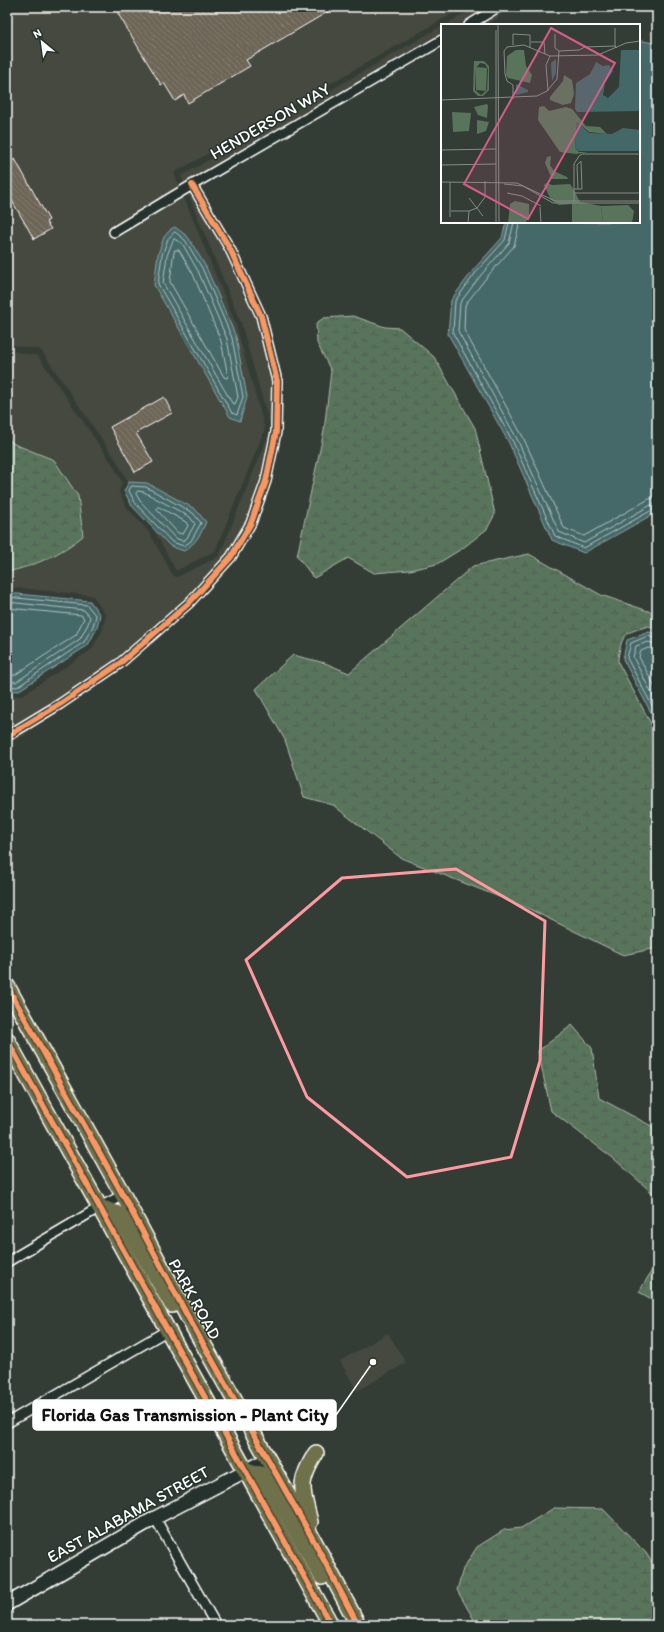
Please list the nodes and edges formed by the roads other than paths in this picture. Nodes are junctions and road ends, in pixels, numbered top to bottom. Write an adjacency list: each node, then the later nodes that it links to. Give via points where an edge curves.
1 (498, 7): 2 (street)
2 (471, 24)
3 (441, 41): 4 (street, HENDERSON WAY)
4 (192, 184): 5 (street, HENDERSON WAY); 6 (street, via 230,249 261,316 278,381 276,432 266,481 251,524 231,557 189,603 119,664)
5 (114, 232)
6 (7, 736)
7 (7, 986): 9 (main road, PARK ROAD)
8 (7, 1040): 10 (main road)
9 (123, 1195): 10 (street); 13 (main road, PARK ROAD)
10 (100, 1207): 11 (street); 12 (main road); 13 (main road, via 116,1213 188,1333)
11 (7, 1262)
12 (168, 1330): 14 (street); 17 (main road)
13 (211, 1356): 16 (main road, PARK ROAD)
14 (7, 1423)
15 (316, 1453): 19 (main road, via 307,1467 302,1482 303,1498)
16 (268, 1459): 17 (street, EAST ALABAMA STREET); 19 (main road, PARK ROAD)
17 (246, 1470): 18 (street, EAST ALABAMA STREET); 21 (main road, via 260,1474 271,1487 333,1595); 23 (main road)
18 (155, 1518): 20 (street, EAST ALABAMA STREET); 22 (street)
19 (315, 1543): 21 (main road, PARK ROAD)
20 (7, 1604)
21 (355, 1620)
22 (216, 1625)
23 (331, 1625)

